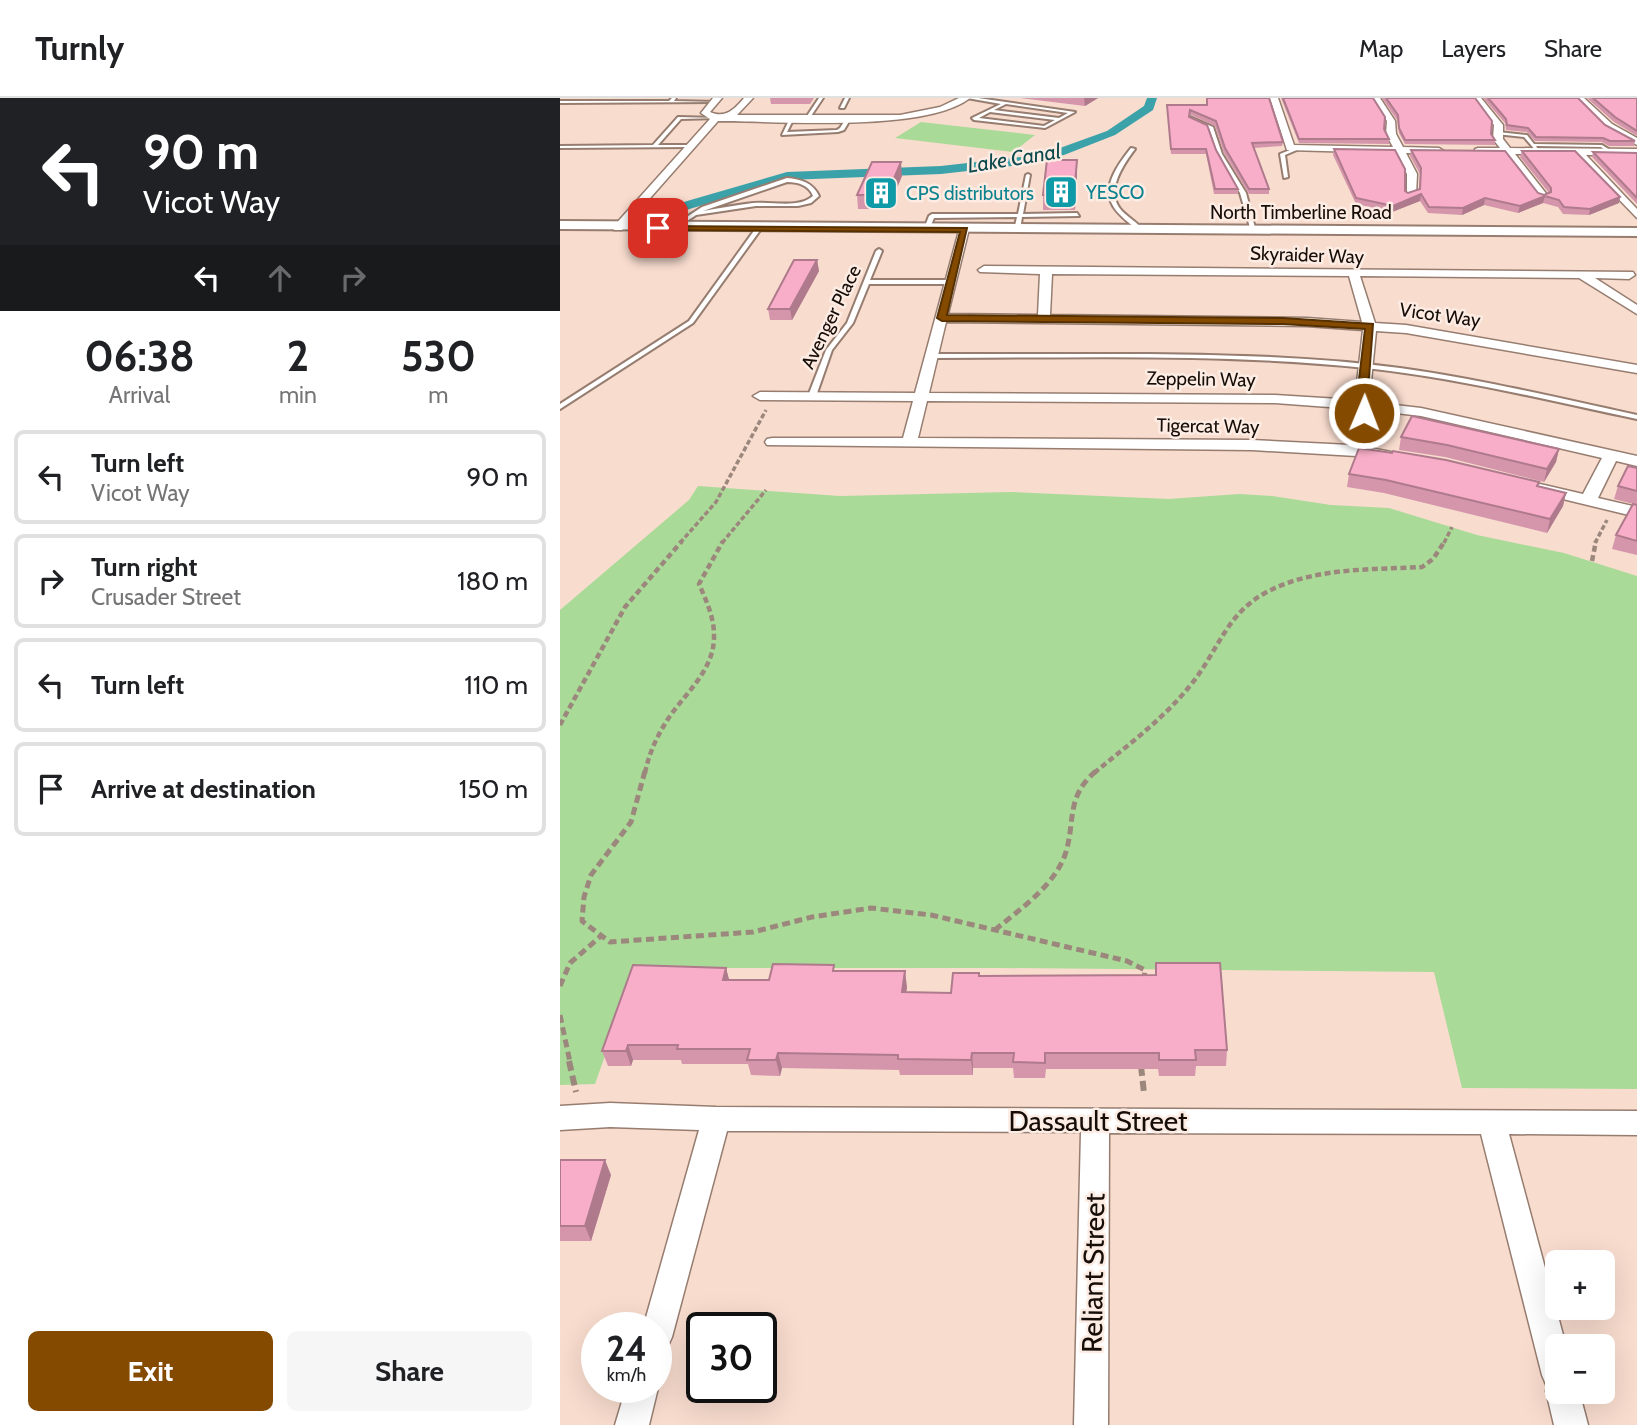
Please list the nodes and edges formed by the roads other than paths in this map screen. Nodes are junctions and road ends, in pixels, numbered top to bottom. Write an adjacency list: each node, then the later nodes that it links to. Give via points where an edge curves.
1 (749, 98): 17 (street, via 736,113)
2 (821, 98): 19 (lane)
3 (847, 98): 15 (lane)
4 (967, 98): 12 (lane); 20 (street, via 921,115)
5 (997, 98): 12 (lane)
6 (1274, 98): 30 (street, via 1288,145)
7 (1376, 98): 31 (street, via 1391,121 1391,134)
8 (1477, 98): 23 (street, via 1499,125)
9 (1579, 98): 24 (street, via 1609,126)
10 (672, 100): 11 (lane); 13 (lane)
11 (717, 100): 17 (street, via 705,113)
12 (991, 101): 14 (lane)
13 (560, 102)
14 (1005, 103): 16 (lane); 22 (lane, via 1073,112)
15 (842, 107)
16 (990, 111): 22 (lane); 22 (lane, via 974,119 1045,127)
17 (716, 118): 18 (street); 25 (lane, via 680,118); 26 (street)
18 (792, 118): 19 (street); 20 (lane, via 784,134 838,131)
19 (807, 118): 20 (street)
20 (849, 118)
21 (1192, 118): 52 (lane, via 1211,127 1220,154 1243,193)
22 (1060, 119)
23 (1502, 142): 28 (street); 28 (lane, via 1525,136); 33 (street); 40 (street)
24 (1637, 142)
25 (654, 146): 26 (lane); 27 (lane)
26 (691, 146): 46 (street)
27 (560, 147)
28 (1535, 148): 34 (street); 35 (lane, via 1602,146)
29 (1133, 149): 51 (lane, via 1116,172 1114,201)
30 (1297, 149): 31 (street); 38 (lane, via 1282,154)
31 (1400, 151): 32 (street); 39 (street, via 1412,174)
32 (1455, 151)
33 (1468, 151)
34 (1578, 152): 35 (street); 43 (street)
35 (1611, 152): 36 (street)
36 (1637, 152)
37 (1028, 175): 44 (lane)
38 (1286, 177)
39 (1411, 195)
40 (1543, 196)
41 (693, 214): 41 (lane, via 787,180 811,187 816,196 798,204 743,205); 47 (lane)
42 (1077, 215): 44 (lane)
43 (1637, 215)
44 (1019, 222): 49 (lane, via 932,216); 50 (main road, North Timberline Road); 51 (main road, North Timberline Road)
45 (560, 225): 46 (main road, North Timberline Road)
46 (618, 228): 47 (main road, North Timberline Road)
47 (673, 228): 48 (main road, North Timberline Road)
48 (758, 229): 49 (main road, North Timberline Road); 73 (lane, via 691,322)
49 (927, 229): 50 (main road, North Timberline Road)
50 (964, 229): 61 (street)
51 (1140, 230): 52 (main road, North Timberline Road)
52 (1254, 231): 53 (main road, North Timberline Road)
53 (1637, 232)
54 (879, 251): 60 (lane, Avenger Place)
55 (984, 270): 56 (street, Skyraider Way)
56 (1046, 270): 57 (street, Skyraider Way); 64 (street)
57 (1354, 275): 58 (street, Skyraider Way); 65 (street)
58 (1582, 275): 59 (street, Skyraider Way); 62 (street)
59 (1629, 275)
60 (867, 282): 61 (lane); 69 (lane, Avenger Place, via 850,323 829,350)
61 (951, 282): 63 (street)
62 (1637, 310)
63 (942, 318): 64 (street, Vicot Way); 66 (street)
64 (1044, 318): 65 (street, Vicot Way)
65 (1370, 326): 67 (street); 68 (street, Vicot Way, via 1512,345)
66 (932, 356): 67 (lane, via 1251,359); 70 (street)
67 (1366, 366): 72 (street); 74 (lane)
68 (1637, 369)
69 (812, 396): 70 (street, Zeppelin Way); 71 (street, Zeppelin Way)
70 (921, 396): 72 (street, Zeppelin Way, via 1275,399); 76 (street)
71 (765, 399)
72 (1362, 405): 77 (street); 78 (street, Zeppelin Way, via 1421,412)
73 (560, 407)
74 (1637, 417)
75 (772, 442): 76 (street, Tigercat Way)
76 (909, 443): 77 (street, Tigercat Way)
77 (1357, 450): 79 (street, Tigercat Way)
78 (1611, 455): 80 (street, Zeppelin Way); 82 (street)
79 (1407, 459)
80 (1637, 461)
81 (1523, 485): 82 (street)
82 (1588, 500): 83 (street)
83 (1637, 512)
84 (560, 1118): 85 (street, Dassault Street)
85 (716, 1119): 86 (street, Dassault Street); 89 (street)
86 (1095, 1121): 87 (street, Dassault Street); 94 (street, Reliant Street)
87 (1492, 1123): 88 (street, Dassault Street); 90 (street)
88 (1637, 1123)
89 (663, 1312)
90 (1547, 1334)
91 (638, 1403): 93 (street)
92 (1565, 1404): 95 (street)
93 (632, 1425)
94 (1091, 1425)
95 (1570, 1425)

